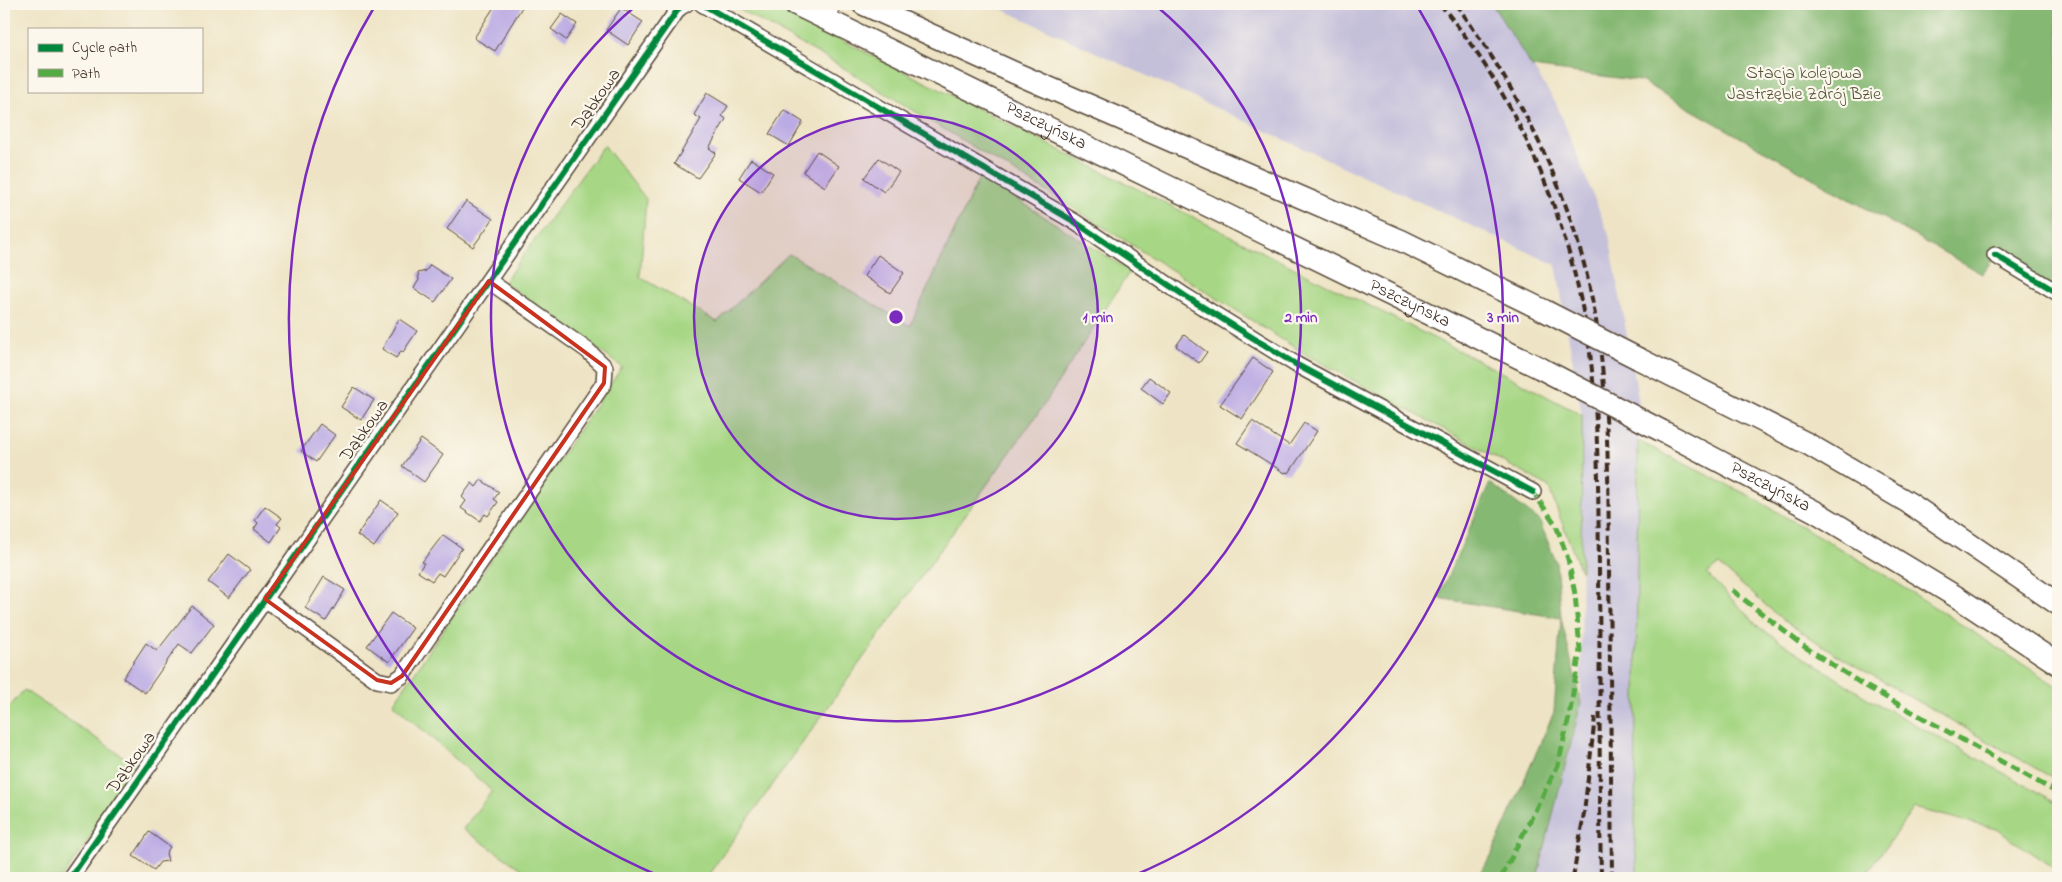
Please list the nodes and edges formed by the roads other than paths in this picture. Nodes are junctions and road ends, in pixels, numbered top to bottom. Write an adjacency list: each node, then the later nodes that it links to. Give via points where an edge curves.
1 (686, 4): 7 (street, Dąbkowa, via 679,8)
2 (702, 4): 9 (street, via 1075,222 1185,296 1298,365)
3 (795, 4): 5 (main road, Pszczyńska)
4 (862, 4): 11 (main road, Pszczyńska, bridge, via 1393,237 1545,311 1833,459 1909,503)
5 (833, 12): 12 (main road, Pszczyńska, bridge, via 1540,368 1816,512 1960,599)
6 (1995, 255): 8 (street)
7 (488, 281): 10 (street, Dąbkowa); 10 (street, via 587,350 605,367 604,383 402,676 391,683 376,680)
8 (2058, 293)
9 (1533, 492)
10 (266, 599): 13 (street, Dąbkowa)
11 (2058, 604)
12 (2058, 664)
13 (70, 878)

